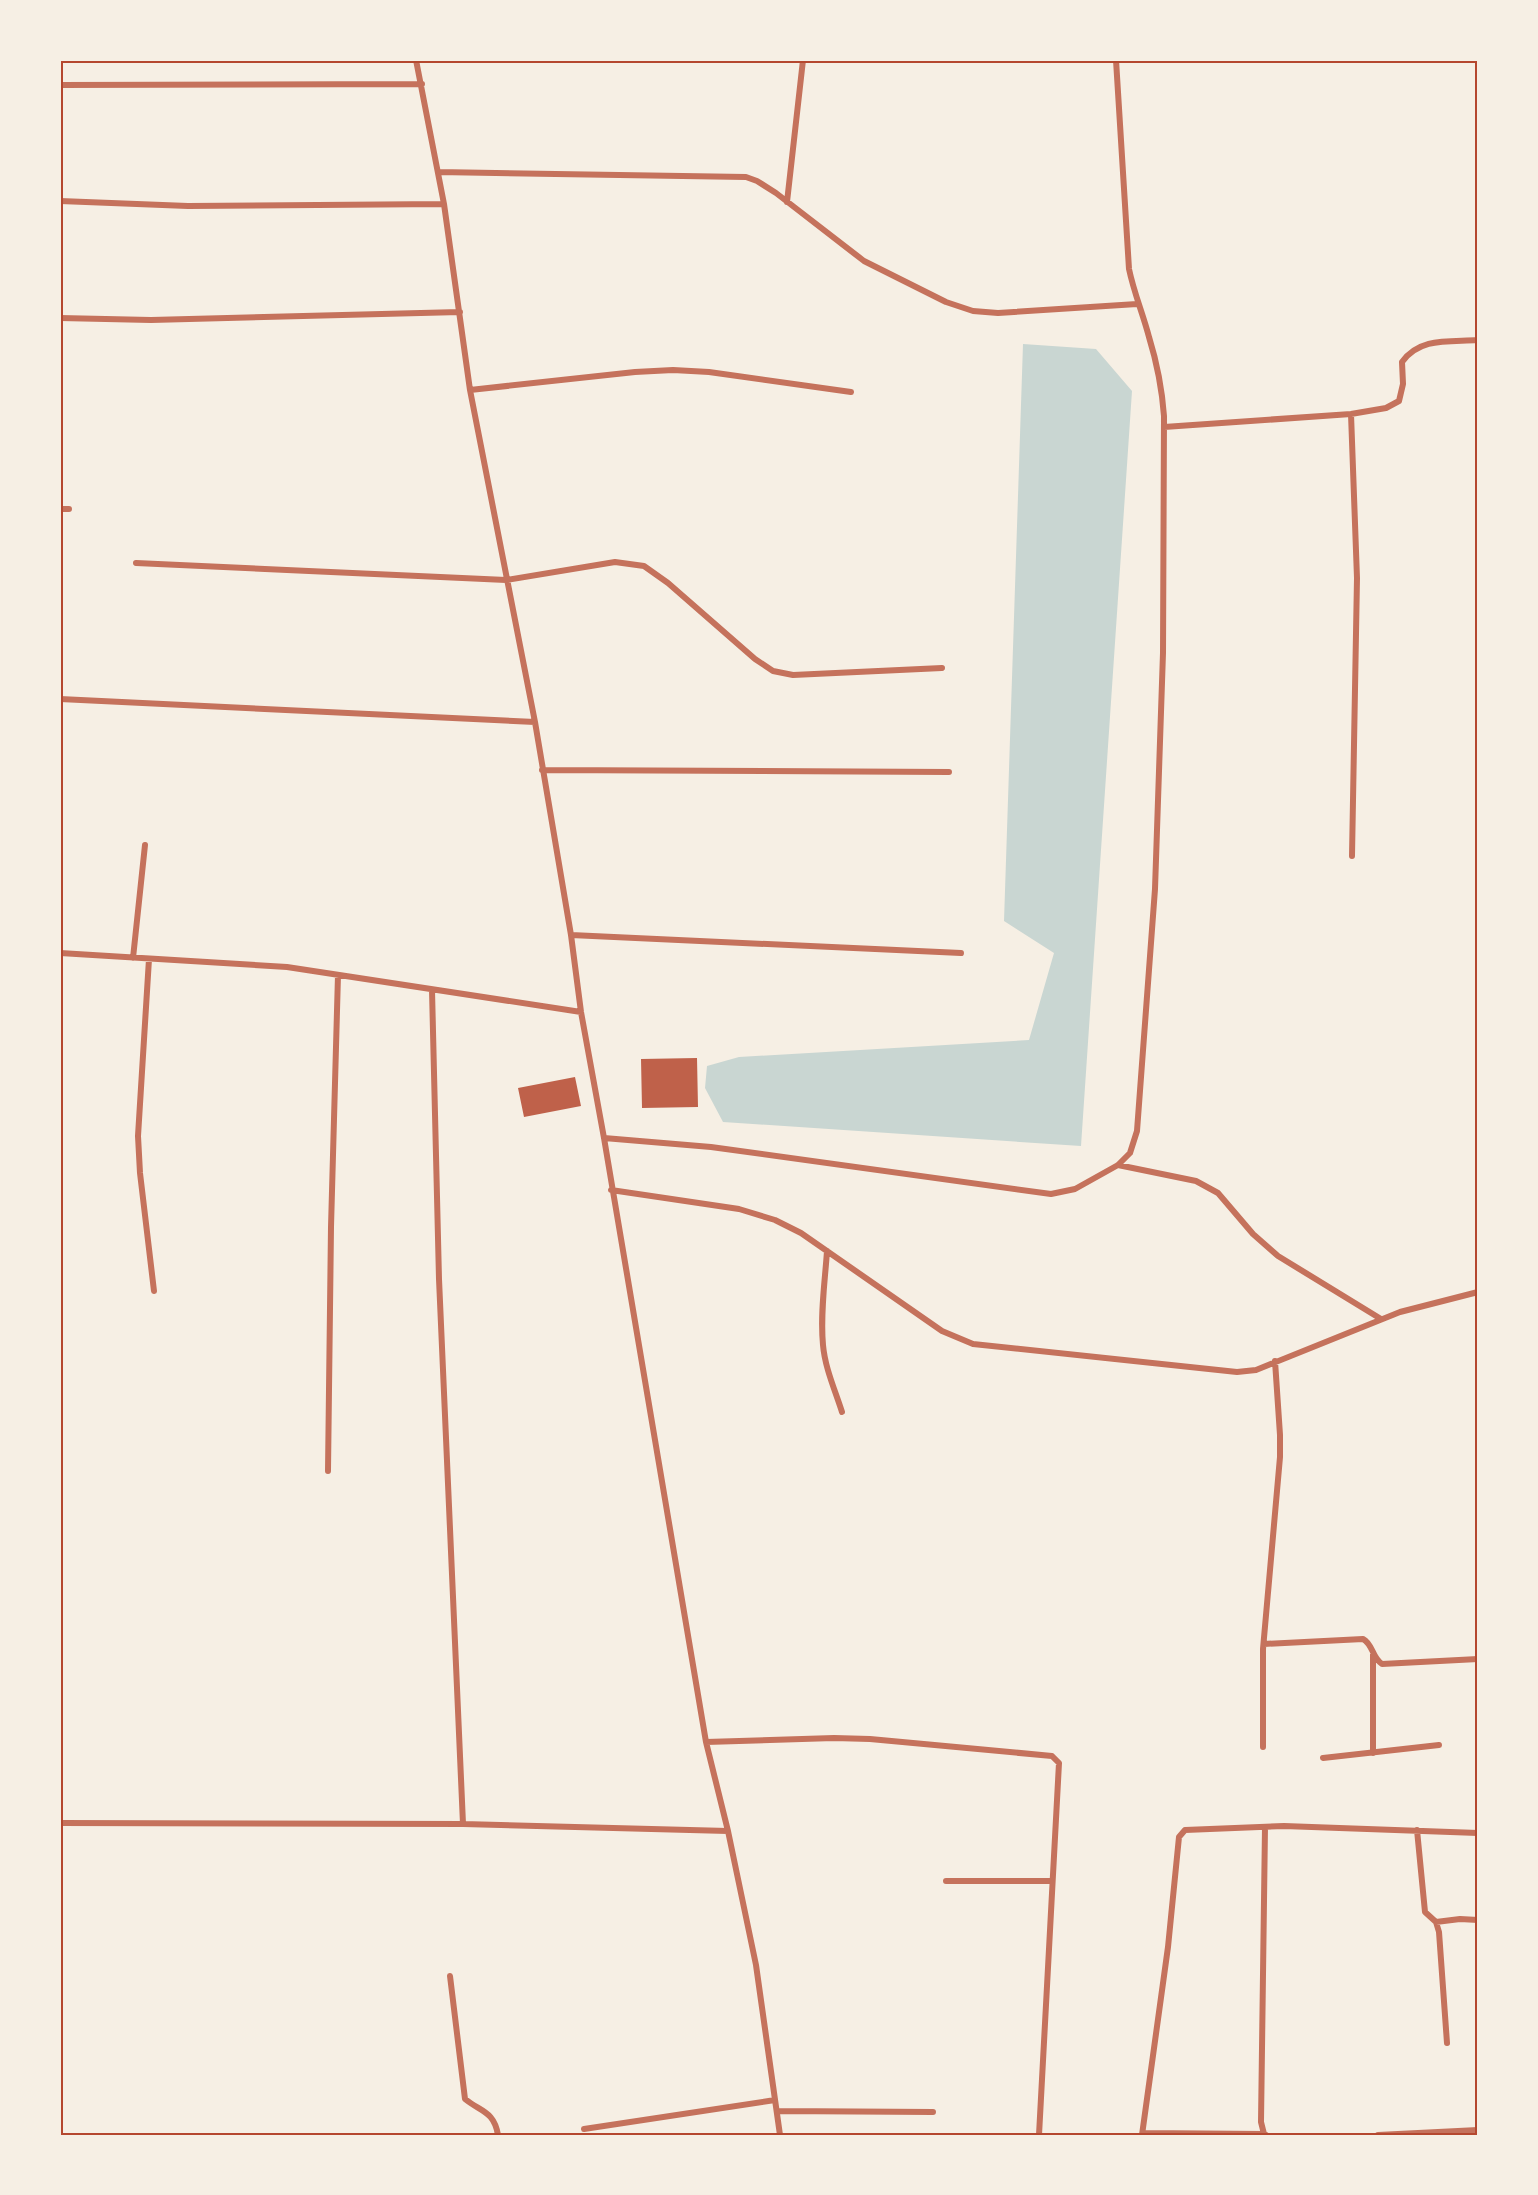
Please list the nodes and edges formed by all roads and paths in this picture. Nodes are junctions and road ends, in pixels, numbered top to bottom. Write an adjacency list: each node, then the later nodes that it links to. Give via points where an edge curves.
1 (416, 60): 4 (street)
2 (803, 60): 8 (street)
3 (1116, 60): 10 (street, via 1129,269)
4 (422, 84): 5 (street); 6 (street)
5 (60, 85)
6 (438, 172): 8 (street, via 746,177); 9 (street)
7 (60, 201): 9 (street, via 188,206)
8 (787, 202): 10 (street, via 864,261 946,302 973,311 998,313)
9 (444, 204): 11 (street)
10 (1137, 304): 17 (street, via 1162,388)
11 (460, 312): 12 (street, via 151,320); 14 (street)
12 (60, 318)
13 (1478, 339): 16 (street, via 1422,345 1410,351 1402,362 1399,401 1386,408)
14 (470, 390): 15 (street, via 673,370); 21 (street)
15 (851, 392)
16 (1351, 414): 17 (street); 28 (street, via 1357,579)
17 (1164, 427): 38 (street, via 1163,653 1155,889 1137,1131 1130,1153)
18 (60, 508): 19 (street)
19 (69, 509)
20 (136, 563): 21 (street)
21 (506, 580): 22 (street, via 615,562 644,566 773,670 793,675); 24 (street)
22 (942, 668)
23 (60, 699): 24 (street)
24 (535, 722): 25 (street)
25 (542, 770): 26 (street); 29 (street)
26 (949, 772)
27 (145, 845): 32 (street)
28 (1352, 855)
29 (571, 935): 31 (street); 36 (street)
30 (60, 953): 32 (street)
31 (961, 953)
32 (133, 958): 33 (street)
33 (149, 959): 34 (street); 41 (street, via 138,1136)
34 (338, 975): 35 (street); 46 (street)
35 (432, 990): 36 (street); 56 (street, via 439,1279)
36 (581, 1012): 37 (street)
37 (604, 1138): 38 (street, via 711,1147 1051,1194 1075,1189); 39 (street)
38 (1118, 1165): 43 (street, via 1196,1181 1218,1192 1252,1234 1278,1256)
39 (611, 1190): 40 (street, via 748,1212 775,1220); 50 (street)
40 (827, 1251): 44 (street, via 942,1331 973,1344 1237,1372 1256,1370); 45 (street, via 823,1346)
41 (154, 1291)
42 (1478, 1292): 43 (street)
43 (1381, 1319): 44 (street)
44 (1275, 1361): 47 (street, via 1280,1457)
45 (842, 1412)
46 (328, 1471)
47 (1264, 1644): 48 (street, via 1363,1639); 52 (street)
48 (1373, 1653): 49 (street, via 1382,1664); 53 (street)
49 (1478, 1659)
50 (706, 1743): 59 (street); 62 (street, via 870,1739 1052,1756 1059,1763)
51 (1439, 1745): 53 (street)
52 (1263, 1747)
53 (1373, 1752): 54 (street)
54 (1323, 1758)
55 (60, 1823): 56 (street)
56 (463, 1824): 59 (street)
57 (1265, 1827): 58 (street); 72 (street, via 1185,1830 1179,1837); 73 (street, via 1261,2122)
58 (1417, 1830): 60 (street); 64 (street, via 1425,1912)
59 (728, 1831): 67 (street, via 756,1965)
60 (1478, 1833)
61 (946, 1881): 62 (street)
62 (1052, 1881): 76 (street)
63 (1478, 1920): 64 (street, via 1460,1918)
64 (1436, 1923): 66 (street)
65 (450, 1976): 74 (street, via 465,2099 489,2114)
66 (1447, 2043)
67 (775, 2100): 68 (street); 70 (street)
68 (777, 2110): 69 (street); 75 (street)
69 (933, 2112)
70 (584, 2129)
71 (1478, 2130): 77 (street)
72 (1143, 2134): 73 (street)
73 (1265, 2134)
74 (498, 2135)
75 (780, 2135)
76 (1039, 2135)
77 (1378, 2135)

